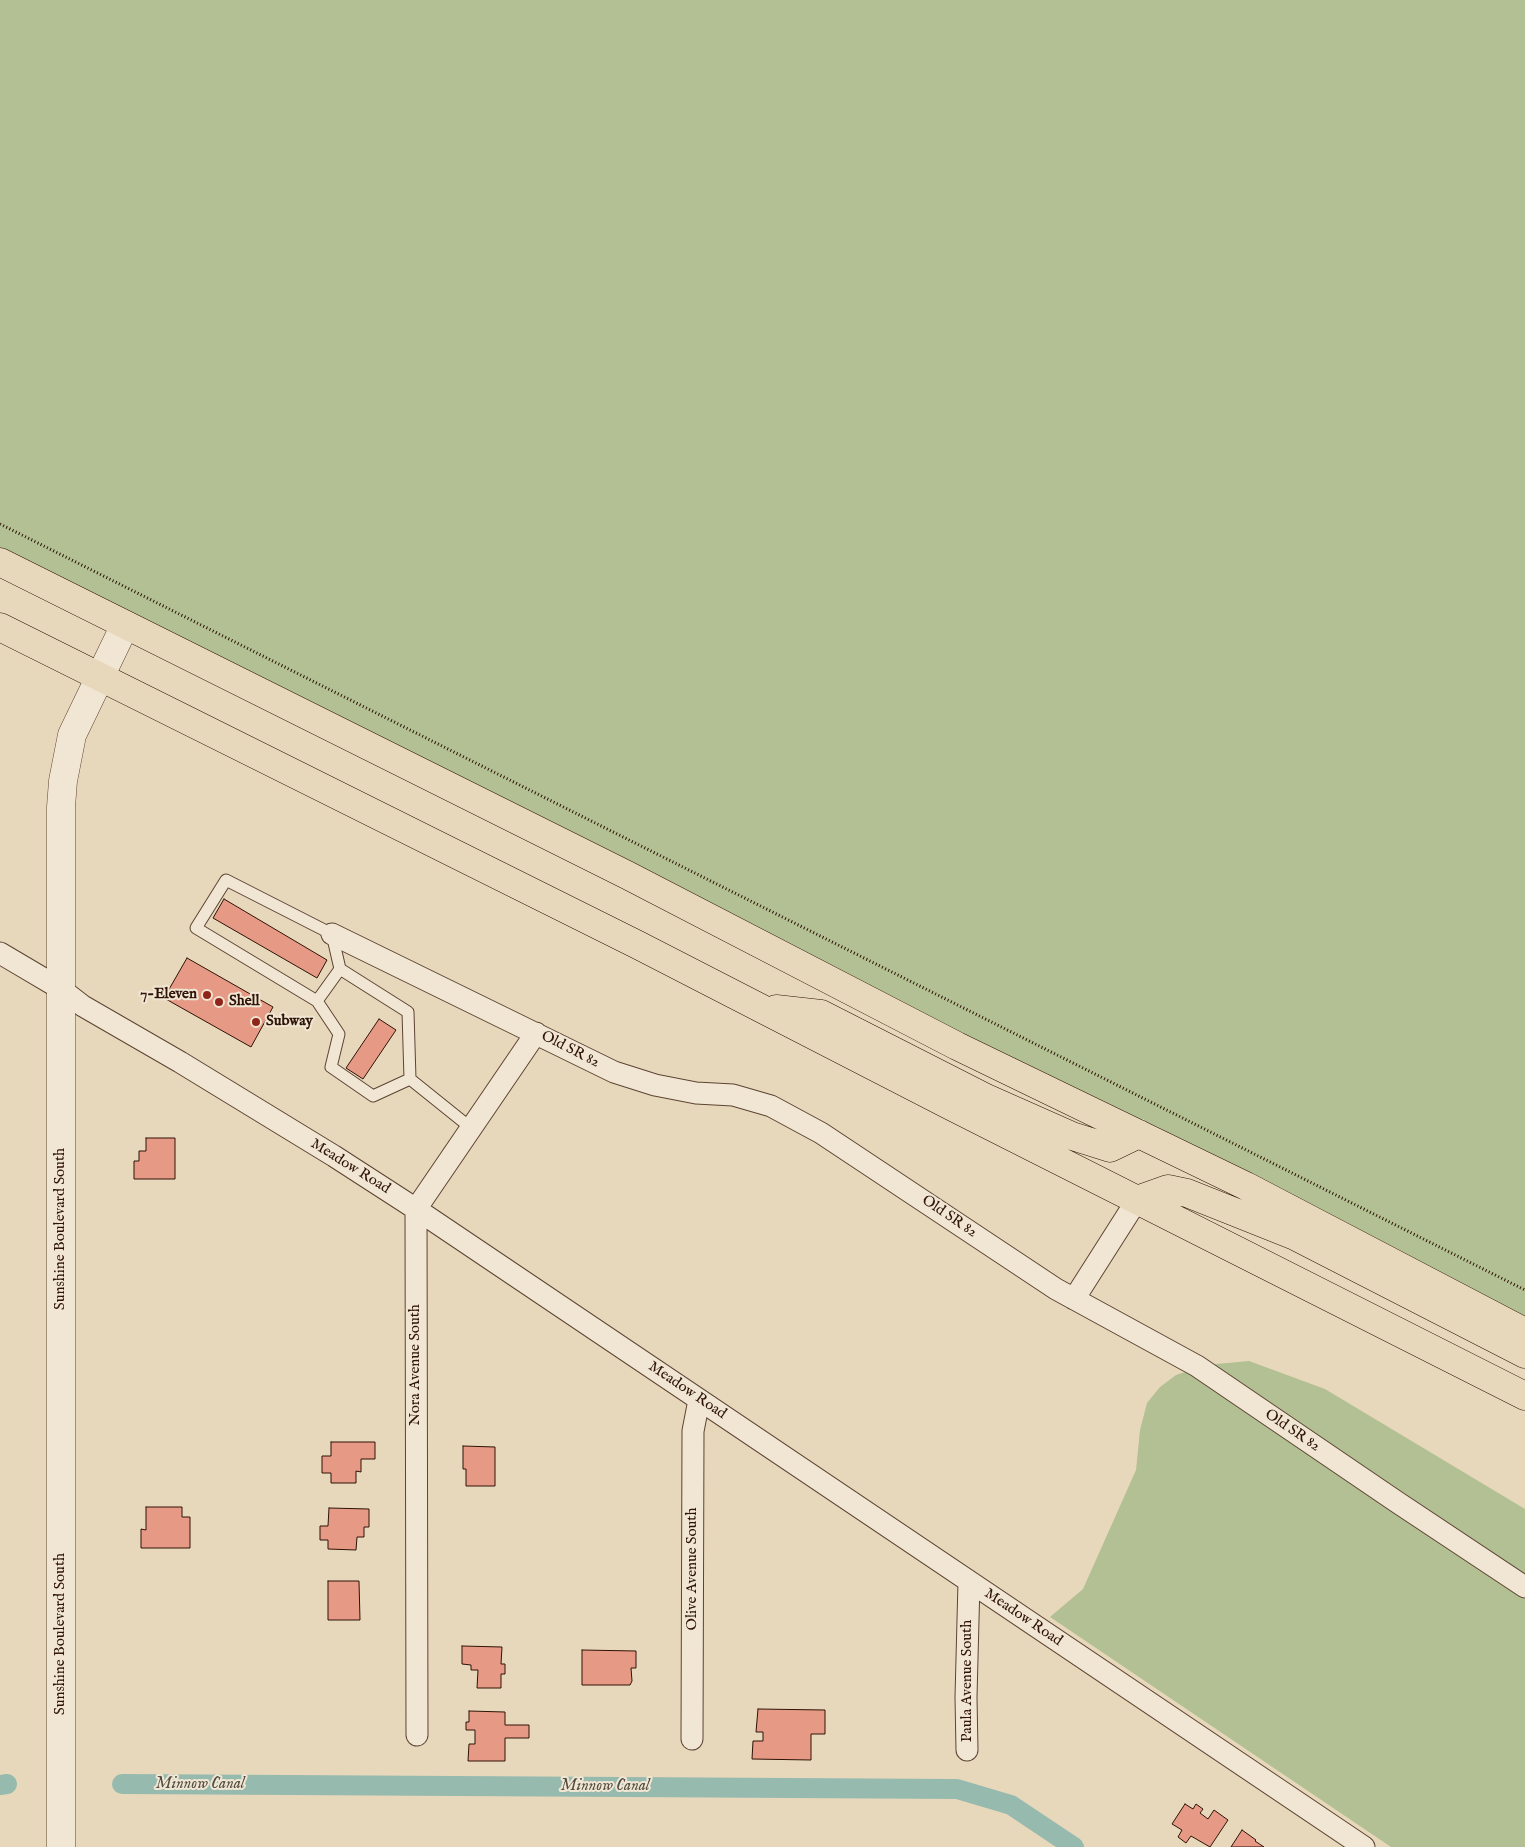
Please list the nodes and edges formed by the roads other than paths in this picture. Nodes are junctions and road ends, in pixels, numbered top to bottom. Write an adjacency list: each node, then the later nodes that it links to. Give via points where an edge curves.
1 (0, 562): 2 (highway)
2 (125, 625): 4 (street, Sunshine Boulevard South); 14 (highway, via 627,875 957,1046)
3 (0, 627): 4 (highway)
4 (100, 677): 8 (street, Sunshine Boulevard South, via 72,734 63,782); 10 (highway)
5 (332, 934): 7 (lane); 9 (lane, via 226,880 196,928); 11 (street, Old SR 82)
6 (0, 953): 8 (street, Meadow Road)
7 (340, 969): 9 (lane); 12 (lane, via 408,1012)
8 (61, 989): 16 (street, Meadow Road, via 83,1006); 27 (street, Sunshine Boulevard South)
9 (317, 1001): 12 (lane, via 339,1034 331,1067 373,1096)
10 (759, 1007): 14 (highway, via 821,1014 984,1097 1072,1136 1110,1148); 15 (highway)
11 (536, 1033): 13 (street); 17 (street, Old SR 82, via 614,1072 655,1085 696,1093 733,1095 771,1106 821,1132)
12 (410, 1079): 13 (lane)
13 (471, 1128): 16 (street)
14 (1139, 1134): 18 (highway, via 1246,1186)
15 (1137, 1200): 17 (street); 19 (highway, via 1168,1189 1187,1192 1295,1236); 20 (highway)
16 (416, 1209): 21 (street, Meadow Road); 24 (street, Nora Avenue South)
17 (1074, 1299): 23 (street, Old SR 82, via 1197,1366)
18 (1525, 1332)
19 (1525, 1354)
20 (1525, 1396)
21 (699, 1400): 22 (street, Meadow Road); 25 (street, Olive Avenue South, via 693,1431)
22 (969, 1582): 26 (street, Paula Avenue South); 28 (street, Meadow Road)
23 (1525, 1587)
24 (416, 1735)
25 (692, 1739)
26 (967, 1750)
27 (61, 1847)
28 (1364, 1847)

